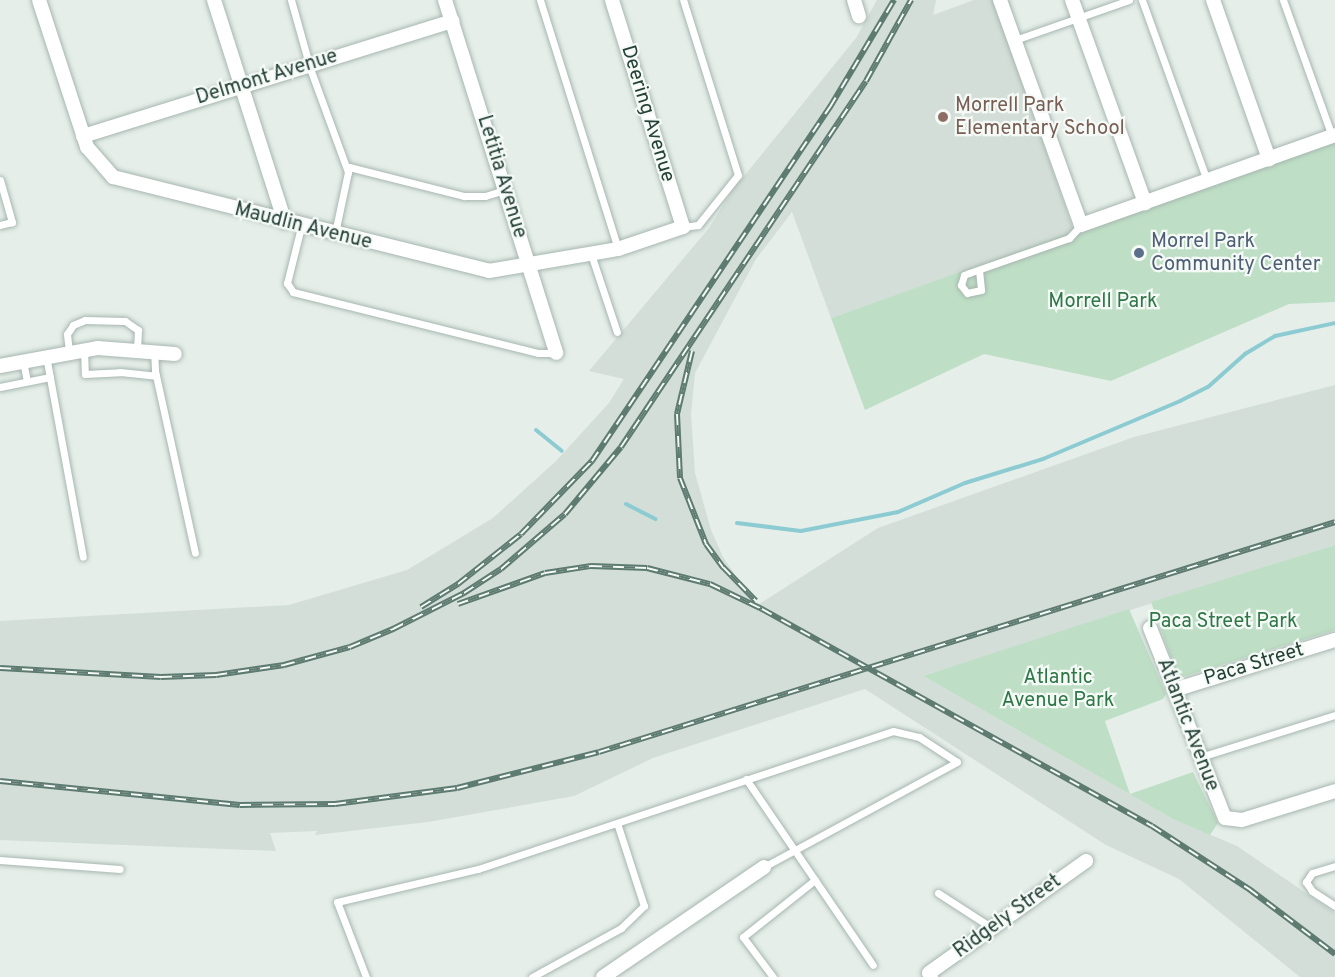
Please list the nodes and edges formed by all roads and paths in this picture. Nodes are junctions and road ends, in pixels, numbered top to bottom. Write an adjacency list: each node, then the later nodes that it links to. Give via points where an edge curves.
1 (39, 0): 21 (street, Maudlin Avenue)
2 (214, 0): 20 (street)
3 (291, 0): 19 (lane)
4 (445, 0): 17 (street, Letitia Avenue)
5 (540, 0): 35 (lane)
6 (612, 0): 33 (street, Deering Avenue)
7 (683, 0): 33 (lane, via 738,175 698,225)
8 (854, 0): 15 (street)
9 (1000, 0): 18 (street)
10 (1072, 0): 16 (street)
11 (1129, 0): 16 (lane)
12 (1142, 0): 26 (lane)
13 (1213, 0): 23 (street)
14 (1283, 0): 22 (lane)
15 (859, 16)
16 (1078, 18): 18 (lane); 28 (street)
17 (452, 21): 19 (street, Delmont Avenue); 27 (street, Letitia Avenue)
18 (1012, 41): 31 (street)
19 (310, 65): 20 (street, Delmont Avenue); 24 (lane)
20 (242, 86): 21 (street, Delmont Avenue); 29 (street)
21 (82, 135): 29 (street, Maudlin Avenue, via 104,171 126,183)
22 (1333, 136): 23 (street)
23 (1269, 159): 26 (street)
24 (348, 172): 27 (lane, via 349,167 476,197); 34 (lane)
25 (0, 180): 30 (lane, via 12,222)
26 (1207, 181): 28 (street)
27 (505, 190): 37 (street, Letitia Avenue)
28 (1145, 203): 31 (street)
29 (285, 222): 32 (street, Maudlin Avenue)
30 (0, 225)
31 (1081, 225): 38 (lane, via 1069,238)
32 (301, 226): 34 (street, Maudlin Avenue); 44 (lane, via 287,283 293,292 538,353)
33 (683, 227): 35 (street, Maudlin Avenue)
34 (334, 235): 37 (street, Maudlin Avenue, via 476,270)
35 (618, 249): 36 (street, Maudlin Avenue)
36 (591, 254): 37 (street, Maudlin Avenue); 39 (lane)
37 (529, 267): 44 (street, Letitia Avenue)
38 (979, 270)
39 (617, 332)
40 (84, 349): 41 (street); 43 (street); 50 (lane, via 86,374)
41 (137, 349): 42 (street); 43 (lane, via 138,330 125,321 85,320 67,334)
42 (154, 350): 45 (street); 50 (lane)
43 (69, 351): 46 (street)
44 (556, 353)
45 (175, 354)
46 (46, 356): 47 (street); 49 (lane)
47 (23, 361): 48 (street); 51 (lane)
48 (0, 366)
49 (50, 376): 51 (lane); 54 (lane)
50 (156, 376): 53 (lane)
51 (27, 381): 52 (lane)
52 (0, 387)
53 (195, 552)
54 (84, 557)
55 (1150, 628): 57 (street, Atlantic Avenue)
56 (1335, 640): 57 (street, Paca Street)
57 (1174, 690): 59 (street, Atlantic Avenue)
58 (1335, 715): 59 (lane)
59 (1200, 757): 61 (street, Atlantic Avenue, via 1221,813 1229,821)
60 (746, 779): 62 (lane); 63 (lane); 63 (lane, via 893,731 919,737 957,762)
61 (1335, 791)
62 (616, 823): 75 (lane, via 478,869 337,902); 76 (lane, via 644,906 621,928)
63 (794, 851): 67 (lane); 69 (lane)
64 (0, 860): 68 (lane)
65 (1086, 861): 72 (street, Ridgely Street)
66 (1335, 866): 71 (lane, via 1312,873 1306,882 1312,891)
67 (764, 867): 77 (street)
68 (120, 869)
69 (815, 880): 73 (lane); 78 (lane, via 743,937)
70 (938, 893): 72 (lane)
71 (1335, 906)
72 (992, 928): 74 (street, Ridgely Street)
73 (873, 965)
74 (930, 975)
75 (366, 977)
76 (532, 977)
77 (603, 977)
78 (773, 977)

